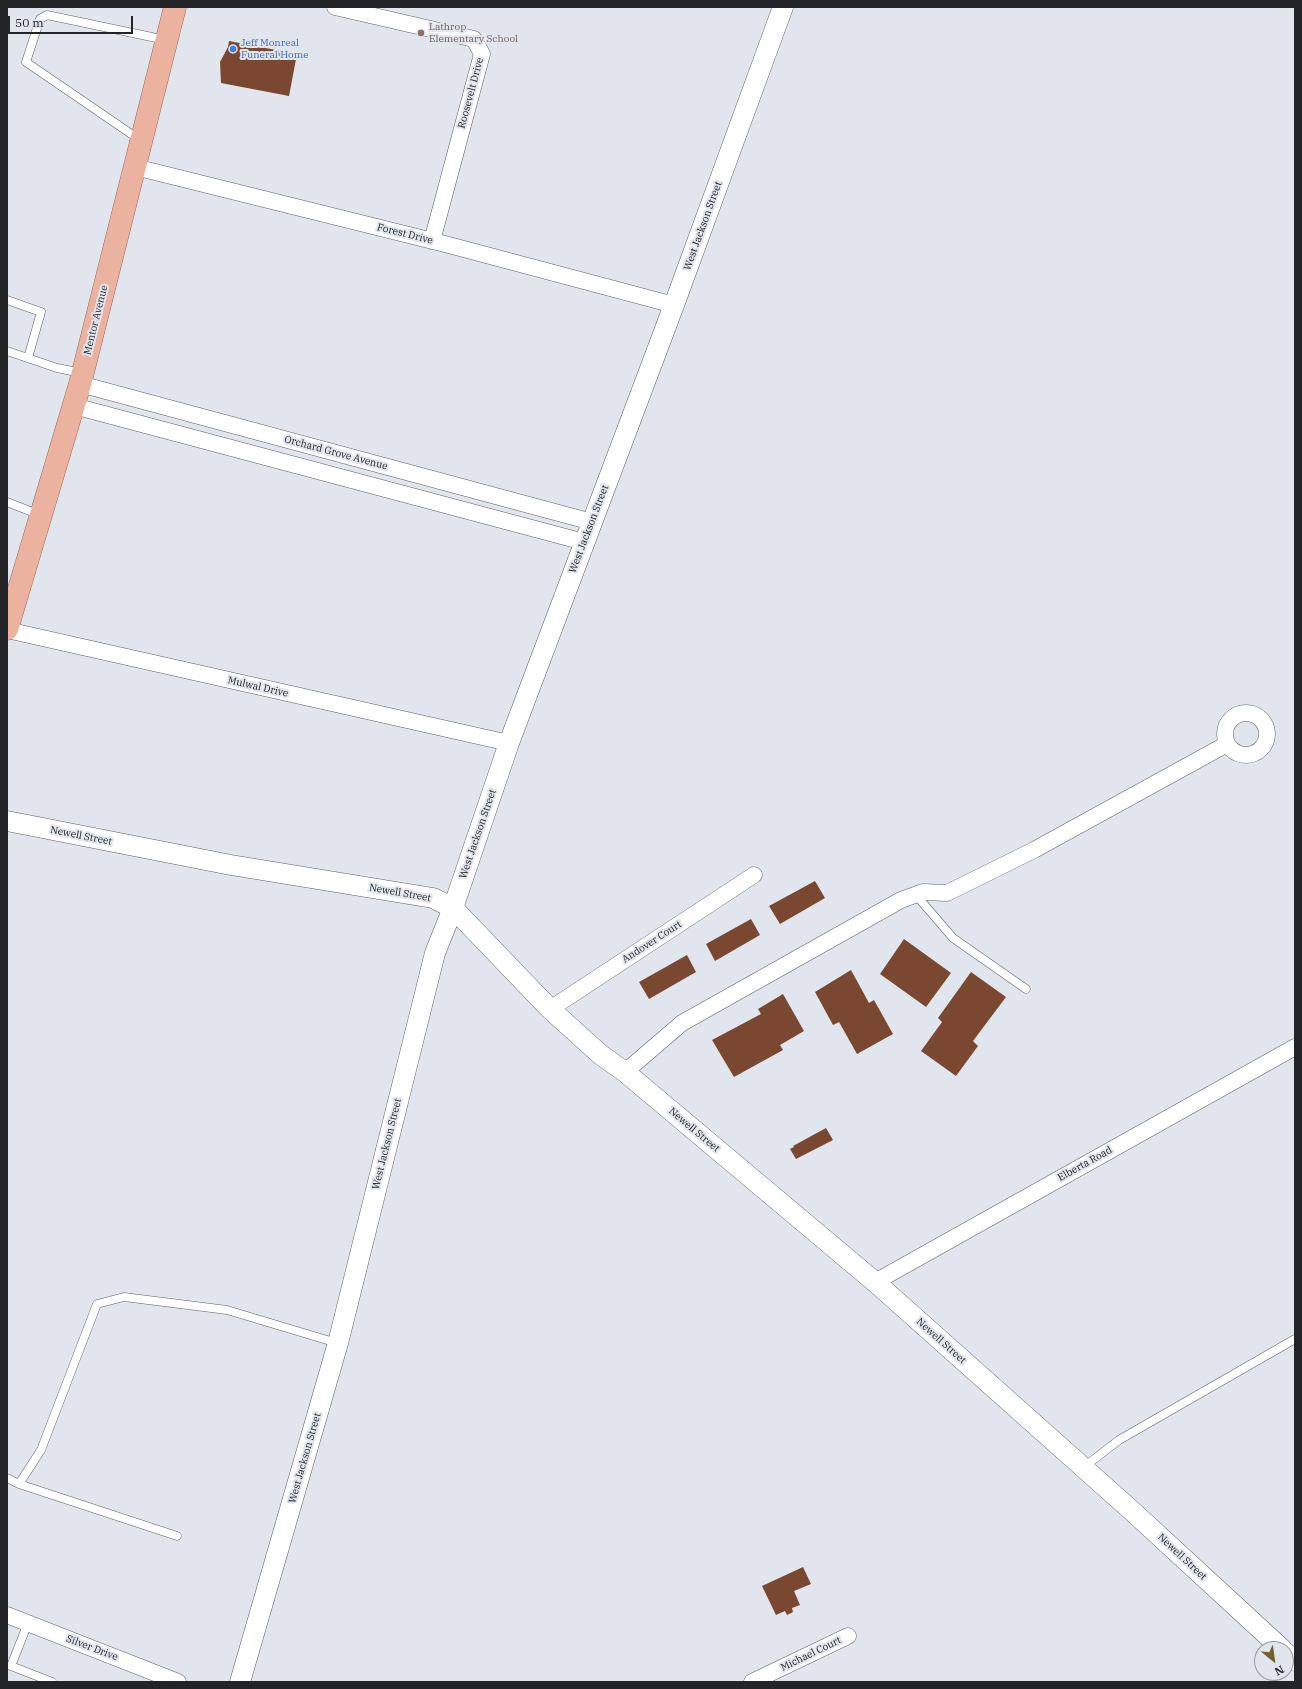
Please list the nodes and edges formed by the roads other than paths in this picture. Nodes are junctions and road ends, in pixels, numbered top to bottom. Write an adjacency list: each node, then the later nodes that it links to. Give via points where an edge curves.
1 (175, 7): 4 (main road, Mentor Avenue)
2 (335, 7): 7 (street, Roosevelt Drive, via 474,39 482,54)
3 (783, 7): 9 (street, West Jackson Street)
4 (167, 40): 5 (main road, Mentor Avenue); 5 (lane, via 47,15 40,19 26,62)
5 (141, 141): 6 (main road, Mentor Avenue)
6 (135, 167): 7 (street, Forest Drive); 12 (main road, Mentor Avenue)
7 (432, 241): 9 (street, Forest Drive)
8 (7, 300): 11 (lane, via 41,312)
9 (674, 305): 16 (street, West Jackson Street)
10 (7, 351): 11 (lane)
11 (28, 358): 12 (lane)
12 (82, 379): 13 (main road, Mentor Avenue); 16 (street, Orchard Grove Avenue)
13 (74, 406): 15 (main road, Mentor Avenue); 17 (street)
14 (7, 502): 15 (lane)
15 (41, 516): 18 (main road, Mentor Avenue)
16 (592, 522): 17 (street, West Jackson Street)
17 (584, 542): 19 (street, West Jackson Street)
18 (7, 630): 19 (street, Mulwal Drive)
19 (509, 743): 24 (street, West Jackson Street)
20 (1227, 744): 23 (street, via 1034,850 947,893 923,892)
21 (7, 822): 24 (street, Newell Street, via 231,865 433,898)
22 (754, 875): 26 (street, Andover Court)
23 (916, 895): 25 (lane, via 954,938); 28 (street, via 901,900 682,1023)
24 (453, 908): 26 (street, Newell Street); 31 (street, West Jackson Street, via 435,953)
25 (1026, 989)
26 (550, 1009): 28 (street, Newell Street, via 601,1055)
27 (1295, 1047): 29 (street, Elberta Road)
28 (625, 1072): 29 (street, Newell Street)
29 (875, 1282): 32 (street, Newell Street)
30 (1295, 1339): 32 (lane, via 1119,1440)
31 (338, 1343): 34 (lane, via 227,1310 124,1297 98,1304 41,1450); 42 (street, West Jackson Street)
32 (1083, 1467): 39 (street, Newell Street)
33 (7, 1478): 34 (lane)
34 (19, 1484): 35 (lane)
35 (177, 1536)
36 (7, 1615): 37 (street, Silver Drive)
37 (28, 1623): 40 (lane, via 11,1666); 41 (street, Silver Drive)
38 (848, 1636): 43 (street, Michael Court)
39 (1273, 1641)
40 (52, 1682)
41 (178, 1682)
42 (240, 1682)
43 (752, 1682)

